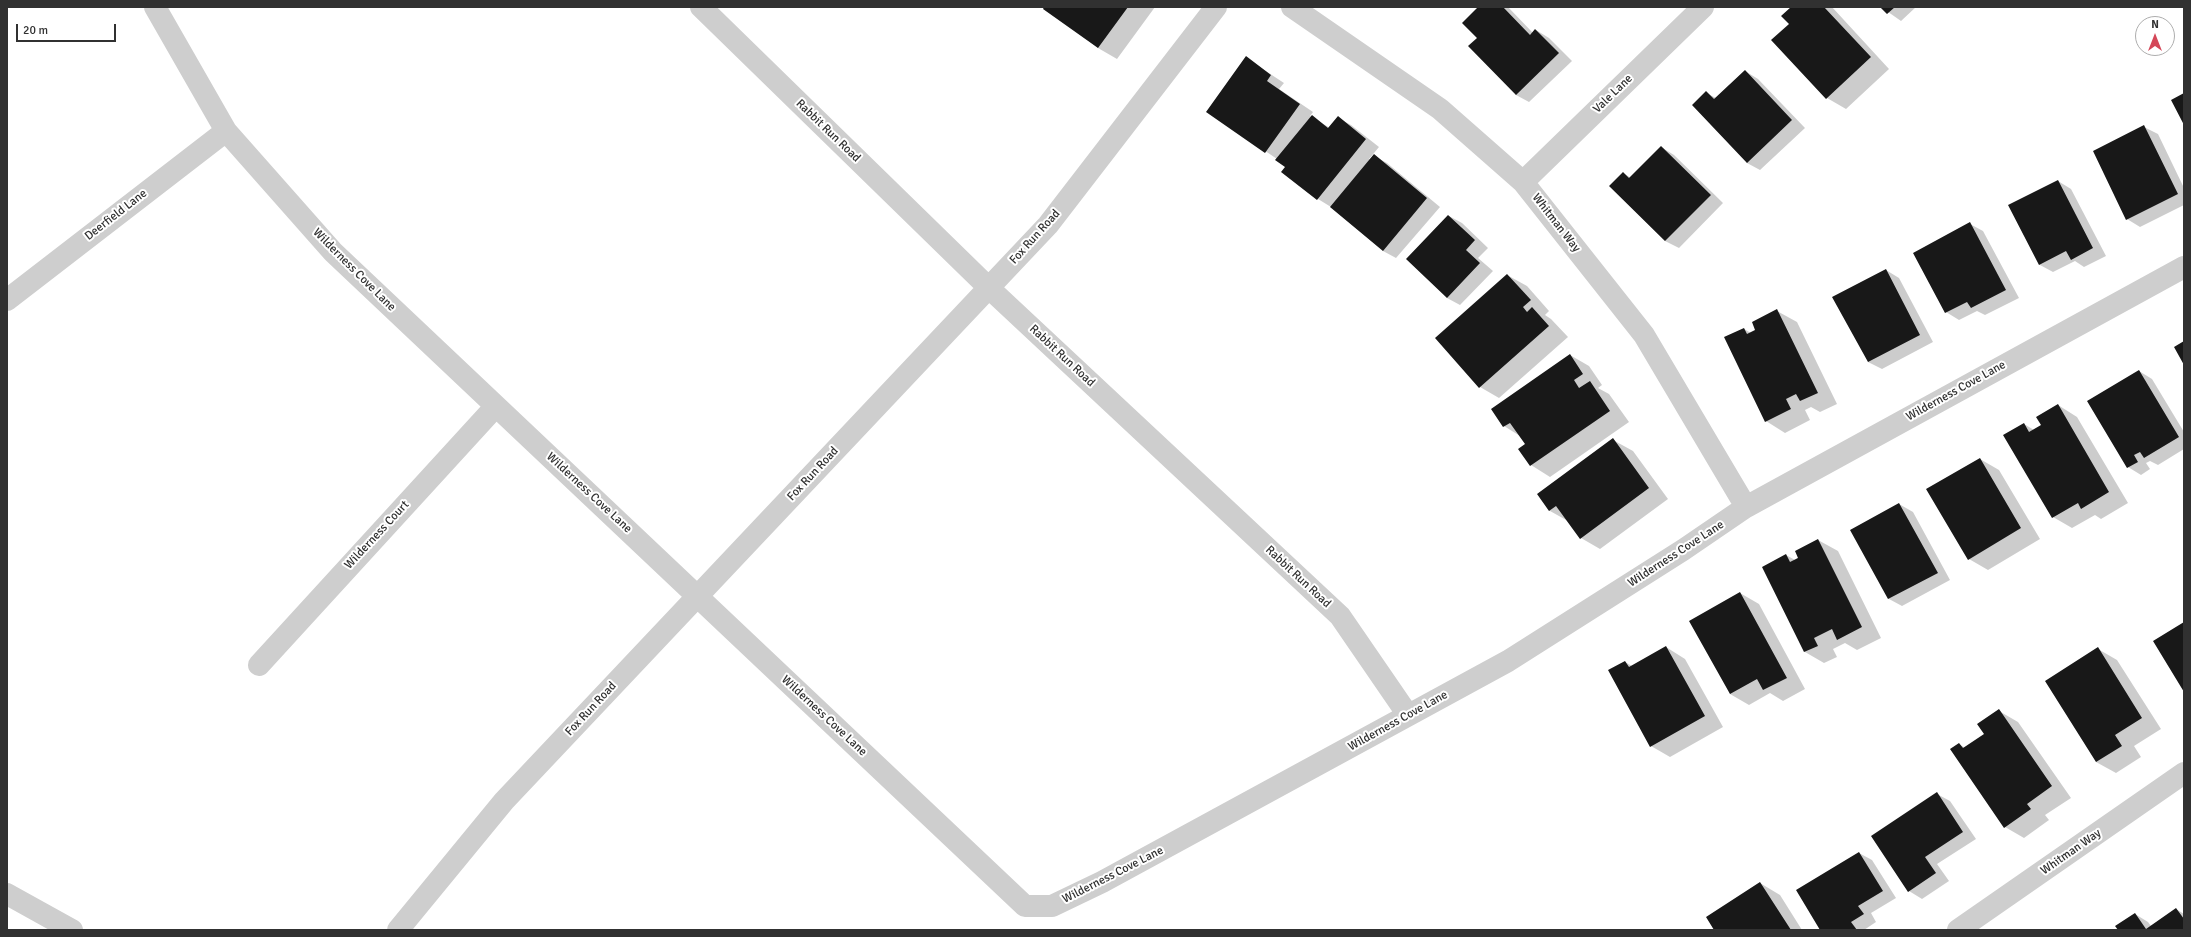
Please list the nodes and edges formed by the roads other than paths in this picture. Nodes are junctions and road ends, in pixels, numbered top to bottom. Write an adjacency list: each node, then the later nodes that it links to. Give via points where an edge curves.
1 (155, 7): 6 (street, Wilderness Cove Lane)
2 (701, 7): 9 (street, Rabbit Run Road)
3 (1216, 7): 9 (street, Fox Run Road, via 1048,225)
4 (1292, 7): 7 (street, Whitman Way, via 1440,109)
5 (1703, 7): 7 (street, Vale Lane)
6 (226, 131): 10 (street, Deerfield Lane); 11 (street, Wilderness Cove Lane, via 333,252)
7 (1523, 182): 12 (street, Whitman Way, via 1644,335)
8 (2184, 267): 12 (street, Wilderness Cove Lane)
9 (988, 288): 13 (street, Fox Run Road); 15 (street, Rabbit Run Road, via 1340,616)
10 (7, 300)
11 (496, 406): 13 (street, Wilderness Cove Lane); 14 (street, Wilderness Court)
12 (1746, 508): 15 (street, Wilderness Cove Lane, via 1508,661)
13 (698, 596): 15 (street, Wilderness Cove Lane, via 1025,906 1052,906 1102,882); 19 (street, Fox Run Road, via 504,801)
14 (258, 665)
15 (1408, 716)
16 (2184, 773): 20 (street, Whitman Way)
17 (7, 894): 18 (street)
18 (72, 930)
19 (398, 930)
20 (1958, 930)

